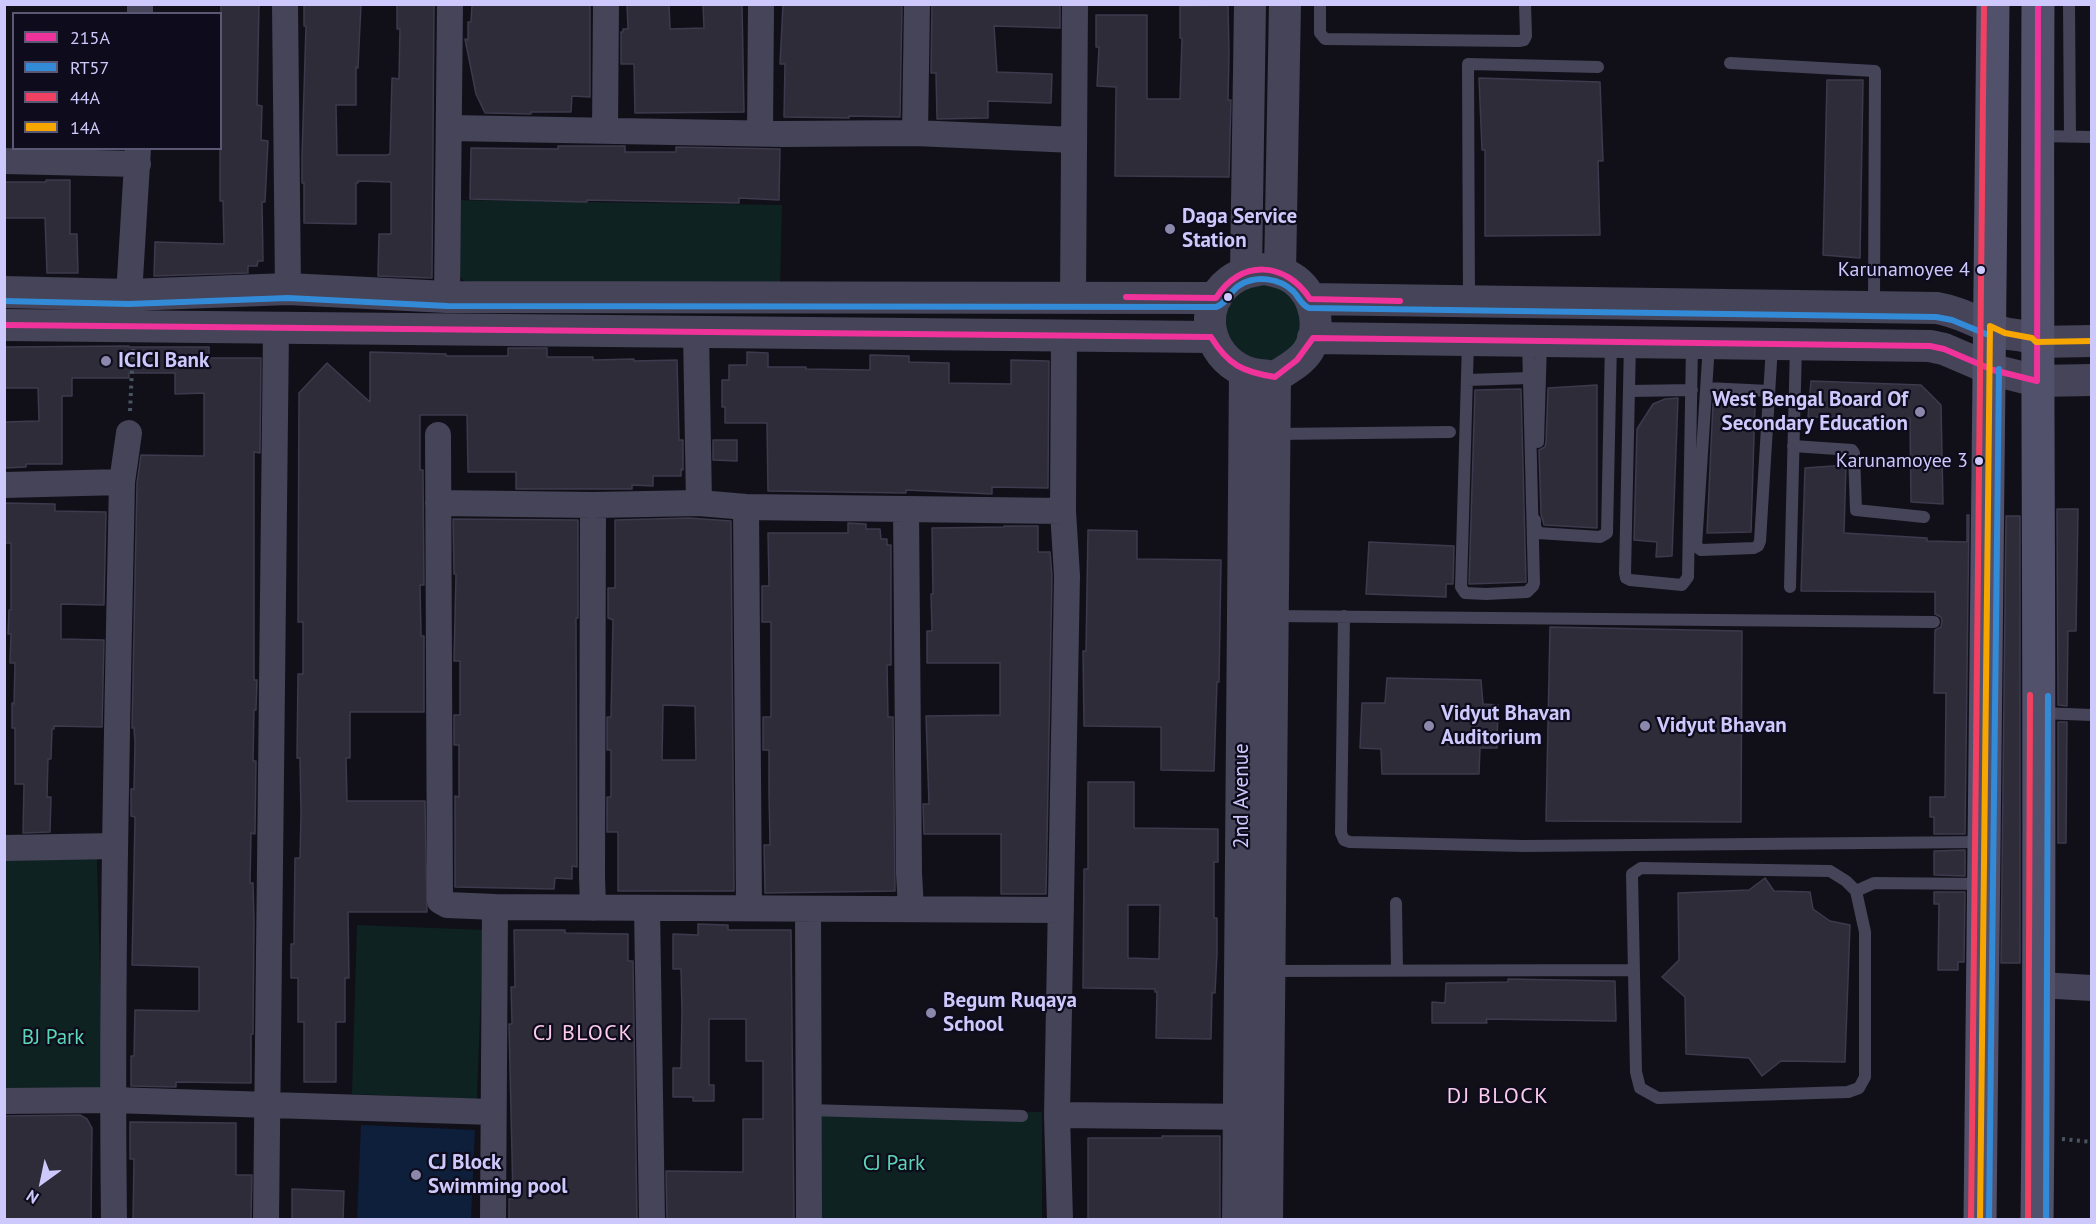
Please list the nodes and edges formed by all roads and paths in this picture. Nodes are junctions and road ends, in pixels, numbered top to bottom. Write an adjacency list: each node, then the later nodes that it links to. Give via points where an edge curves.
1 (285, 4): 28 (street)
2 (450, 4): 16 (street)
3 (606, 4): 17 (street)
4 (761, 4): 18 (street)
5 (917, 4): 19 (street)
6 (1075, 4): 23 (street)
7 (1250, 4): 26 (street)
8 (1285, 4): 27 (street)
9 (1320, 4): 10 (lane, via 1320,33 1325,39 1519,41 1526,36)
10 (1525, 4)
11 (1993, 4): 39 (main road)
12 (2038, 4): 20 (main road)
13 (2069, 4): 21 (lane)
14 (1730, 63): 37 (lane, via 1875,70)
15 (1598, 68): 36 (lane, via 1468,64)
16 (450, 128): 17 (street); 32 (street)
17 (605, 130): 18 (street)
18 (760, 133): 19 (street)
19 (915, 133): 23 (street)
20 (2037, 136): 21 (lane); 51 (main road)
21 (2070, 137): 22 (lane)
22 (2091, 137)
23 (1074, 140): 33 (street)
24 (138, 156): 25 (street); 31 (street)
25 (4, 160)
26 (1246, 272): 27 (street); 34 (street, via 1230,280)
27 (1280, 272): 35 (street, via 1296,281)
28 (288, 289): 30 (street); 31 (street)
29 (18, 292): 31 (street); 38 (street)
30 (351, 292): 32 (street); 42 (street)
31 (129, 295)
32 (447, 297): 33 (street)
33 (1073, 297): 34 (street)
34 (1216, 298): 45 (street, via 1211,313)
35 (1310, 299): 36 (street); 46 (street, via 1315,312)
36 (1469, 302): 37 (street)
37 (1874, 307): 39 (street, via 1937,308)
38 (19, 326): 40 (street)
39 (1990, 326): 51 (street); 54 (main road)
40 (134, 327): 41 (street); 65 (path)
41 (276, 329): 42 (street); 104 (street)
42 (350, 329): 43 (street)
43 (696, 332): 44 (street); 72 (street)
44 (1064, 337): 45 (street); 76 (street)
45 (1211, 337): 55 (street, via 1229,363)
46 (1313, 338): 47 (street); 55 (street, via 1308,351 1295,364)
47 (1468, 340): 48 (street); 57 (lane)
48 (1535, 341): 50 (street); 50 (lane, via 1536,530 1600,537 1605,536 1608,528); 56 (lane)
49 (2091, 341): 51 (street)
50 (1621, 342): 52 (street); 62 (lane)
51 (2036, 342): 59 (main road)
52 (1700, 344): 53 (street); 60 (lane); 61 (lane)
53 (1784, 345): 54 (street, via 1930,346); 63 (lane); 68 (lane)
54 (1990, 369): 59 (street); 84 (main road)
55 (1260, 374): 66 (street, 2nd Avenue); 109 (street, 2nd Avenue)
56 (1529, 378): 57 (lane); 57 (lane, via 1534,582 1527,592 1486,594 1465,592 1461,586)
57 (1467, 380)
58 (2091, 380): 59 (street)
59 (2037, 381): 82 (main road)
60 (1707, 388): 63 (lane); 63 (lane, via 1696,546 1701,550 1758,546)
61 (1692, 390): 62 (lane); 62 (lane, via 1688,577 1682,585 1626,578)
62 (1629, 391)
63 (1769, 391)
64 (1450, 432): 66 (lane)
65 (129, 433): 69 (street)
66 (1275, 434): 79 (street, 2nd Avenue)
67 (438, 435): 71 (street)
68 (1793, 446): 77 (lane, via 1852,450 1856,510); 78 (lane)
69 (122, 482): 70 (street); 85 (street)
70 (4, 485)
71 (438, 503): 73 (street); 90 (street, via 438,894 440,902 447,905)
72 (699, 503): 73 (street); 74 (street)
73 (593, 505): 91 (street)
74 (746, 507): 75 (street); 93 (street)
75 (906, 509): 76 (street); 95 (street)
76 (1062, 511): 96 (street, via 1067,576)
77 (1924, 518)
78 (1790, 587)
79 (1273, 615): 80 (lane); 99 (street, 2nd Avenue)
80 (1344, 616): 81 (lane); 84 (lane, via 1344,840 1524,846)
81 (1934, 621)
82 (2039, 713): 83 (lane); 100 (main road)
83 (2091, 715)
84 (1984, 842): 87 (main road)
85 (115, 846): 86 (street); 102 (street)
86 (4, 848)
87 (1984, 884): 88 (lane, via 1874,883); 118 (main road)
88 (1856, 891): 98 (lane, via 1830,871 1641,868 1632,874); 98 (lane, via 1865,932 1865,1077 1859,1088 1848,1092 1658,1098 1650,1094 1640,1088 1636,1072)
89 (1396, 903): 97 (lane)
90 (495, 907): 91 (street); 106 (street)
91 (593, 908): 92 (street)
92 (647, 908): 93 (street); 113 (street)
93 (749, 908): 94 (street)
94 (808, 909): 95 (street); 105 (street)
95 (911, 909): 96 (street)
96 (1061, 910): 107 (street)
97 (1397, 970): 98 (lane); 99 (lane)
98 (1634, 970)
99 (1269, 971): 109 (street, 2nd Avenue)
100 (2039, 985): 101 (street); 119 (main road)
101 (2091, 988)
102 (112, 1100): 103 (street); 104 (street); 110 (street)
103 (4, 1101)
104 (267, 1104): 106 (street); 111 (street)
105 (808, 1110): 108 (lane); 114 (street)
106 (493, 1112): 112 (street)
107 (1057, 1115): 109 (street); 115 (street)
108 (1022, 1116)
109 (1254, 1117): 116 (street, 2nd Avenue); 117 (street, 2nd Avenue)
110 (114, 1220)
111 (266, 1220)
112 (493, 1220)
113 (652, 1220)
114 (809, 1220)
115 (1060, 1220)
116 (1238, 1220)
117 (1267, 1220)
118 (1980, 1220)
119 (2037, 1220)

